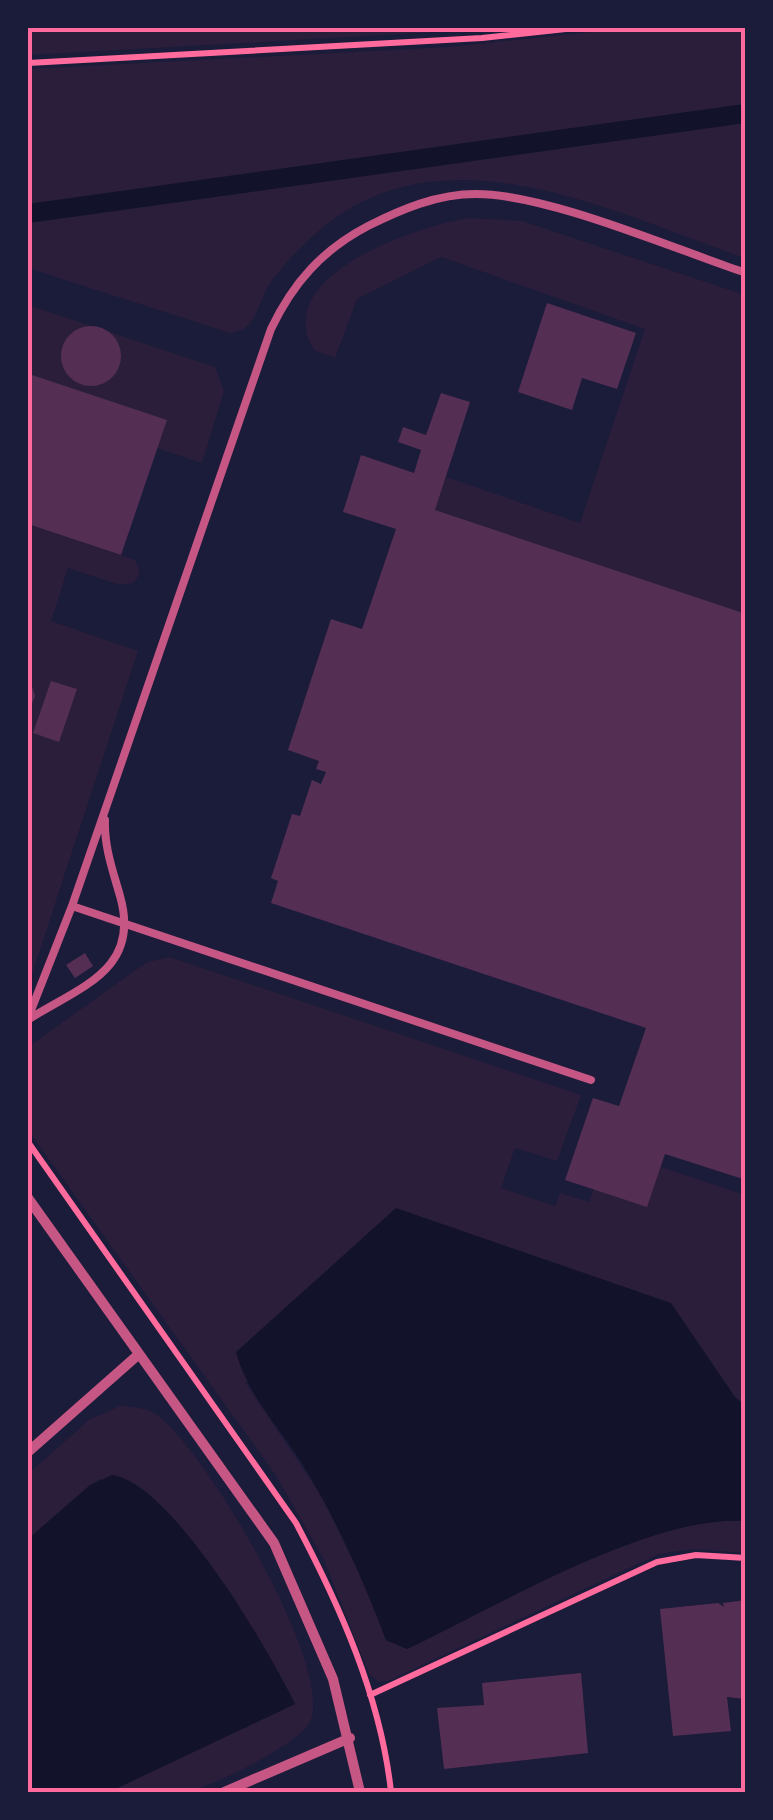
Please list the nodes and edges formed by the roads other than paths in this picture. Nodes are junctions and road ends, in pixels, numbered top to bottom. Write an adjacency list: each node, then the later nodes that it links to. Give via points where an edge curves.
1 (746, 273): 2 (lane, via 496,195 408,206 338,244 296,284 270,329)
2 (107, 806): 3 (lane); 4 (lane, via 106,846)
3 (72, 906): 4 (lane); 5 (lane)
4 (128, 925): 5 (lane, via 113,963); 6 (lane)
5 (28, 1019)
6 (590, 1080)
7 (28, 1198): 8 (street)
8 (139, 1354): 9 (street); 10 (street, via 274,1543 323,1653)
9 (28, 1452)
10 (350, 1738): 11 (street); 12 (street)
11 (224, 1792)
12 (360, 1792)

